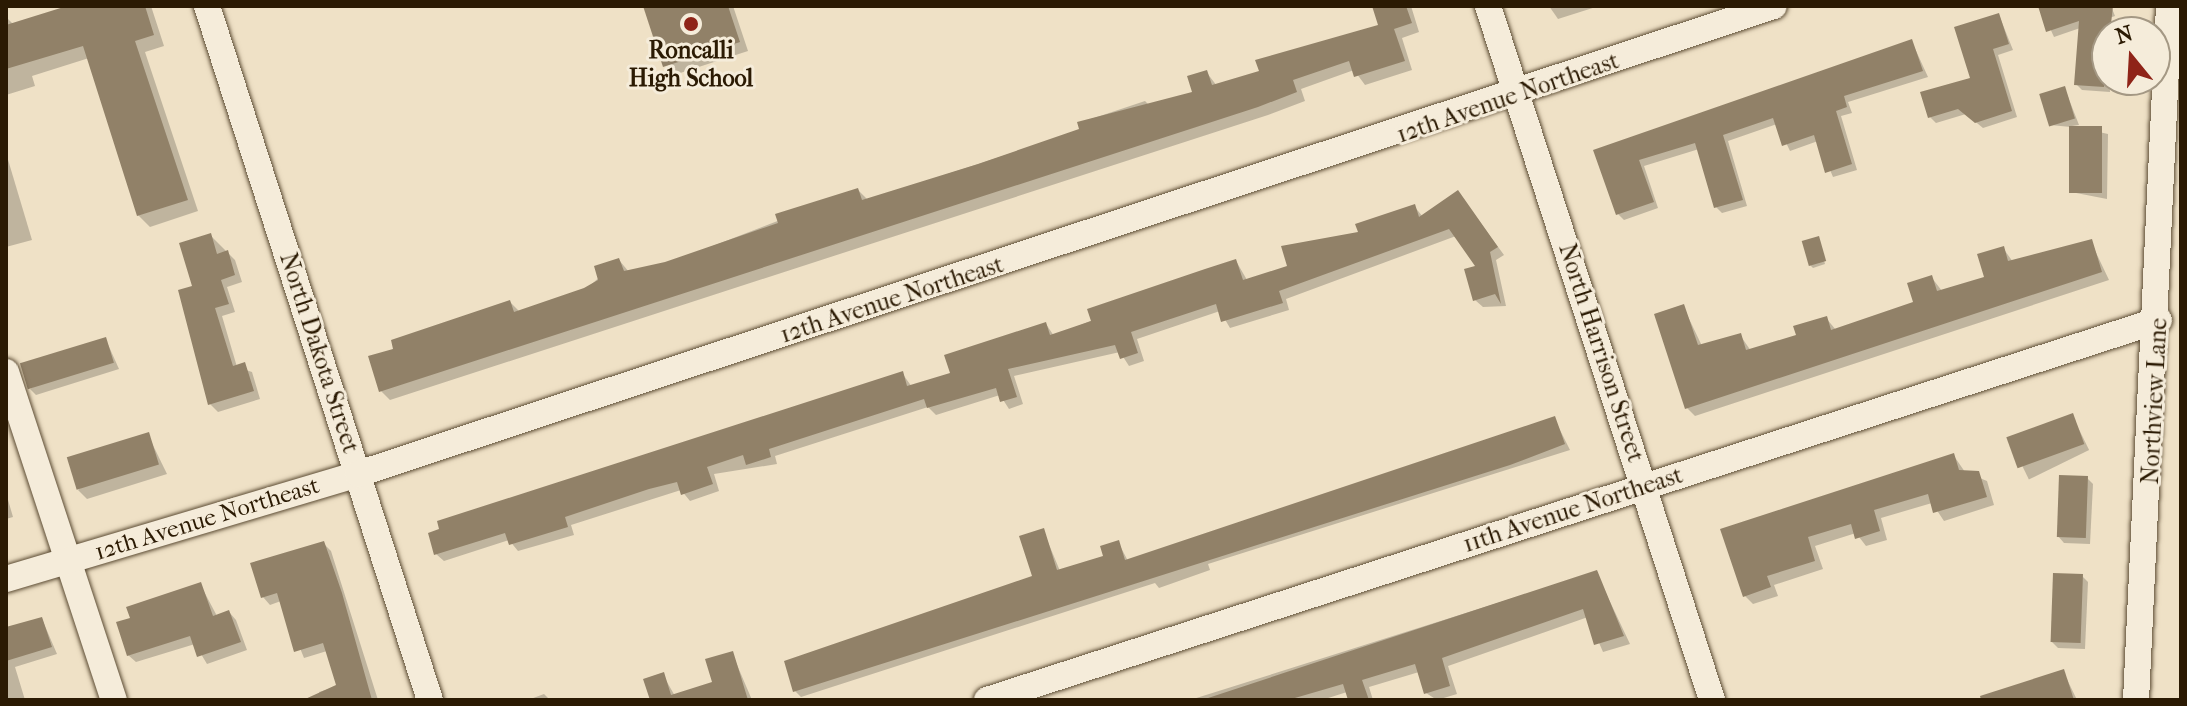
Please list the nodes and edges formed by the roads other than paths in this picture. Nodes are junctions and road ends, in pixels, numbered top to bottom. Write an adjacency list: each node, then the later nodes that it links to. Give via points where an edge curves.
1 (207, 6): 8 (street, North Dakota Street)
2 (1488, 6): 5 (street, North Harrison Street)
3 (1774, 6): 5 (street, 12th Avenue Northeast)
4 (2169, 6): 6 (street, Northview Lane)
5 (1517, 96): 8 (street, 12th Avenue Northeast); 9 (street, North Harrison Street)
6 (2159, 320): 9 (street, 11th Avenue Northeast); 16 (street, Northview Lane)
7 (6, 372): 10 (street)
8 (358, 474): 10 (street, 12th Avenue Northeast); 13 (street, North Dakota Street)
9 (1644, 487): 14 (street, 11th Avenue Northeast); 15 (street, North Harrison Street)
10 (67, 561): 11 (street, 12th Avenue Northeast); 12 (street)
11 (6, 579)
12 (114, 700)
13 (430, 700)
14 (987, 700)
15 (1712, 700)
16 (2136, 700)

